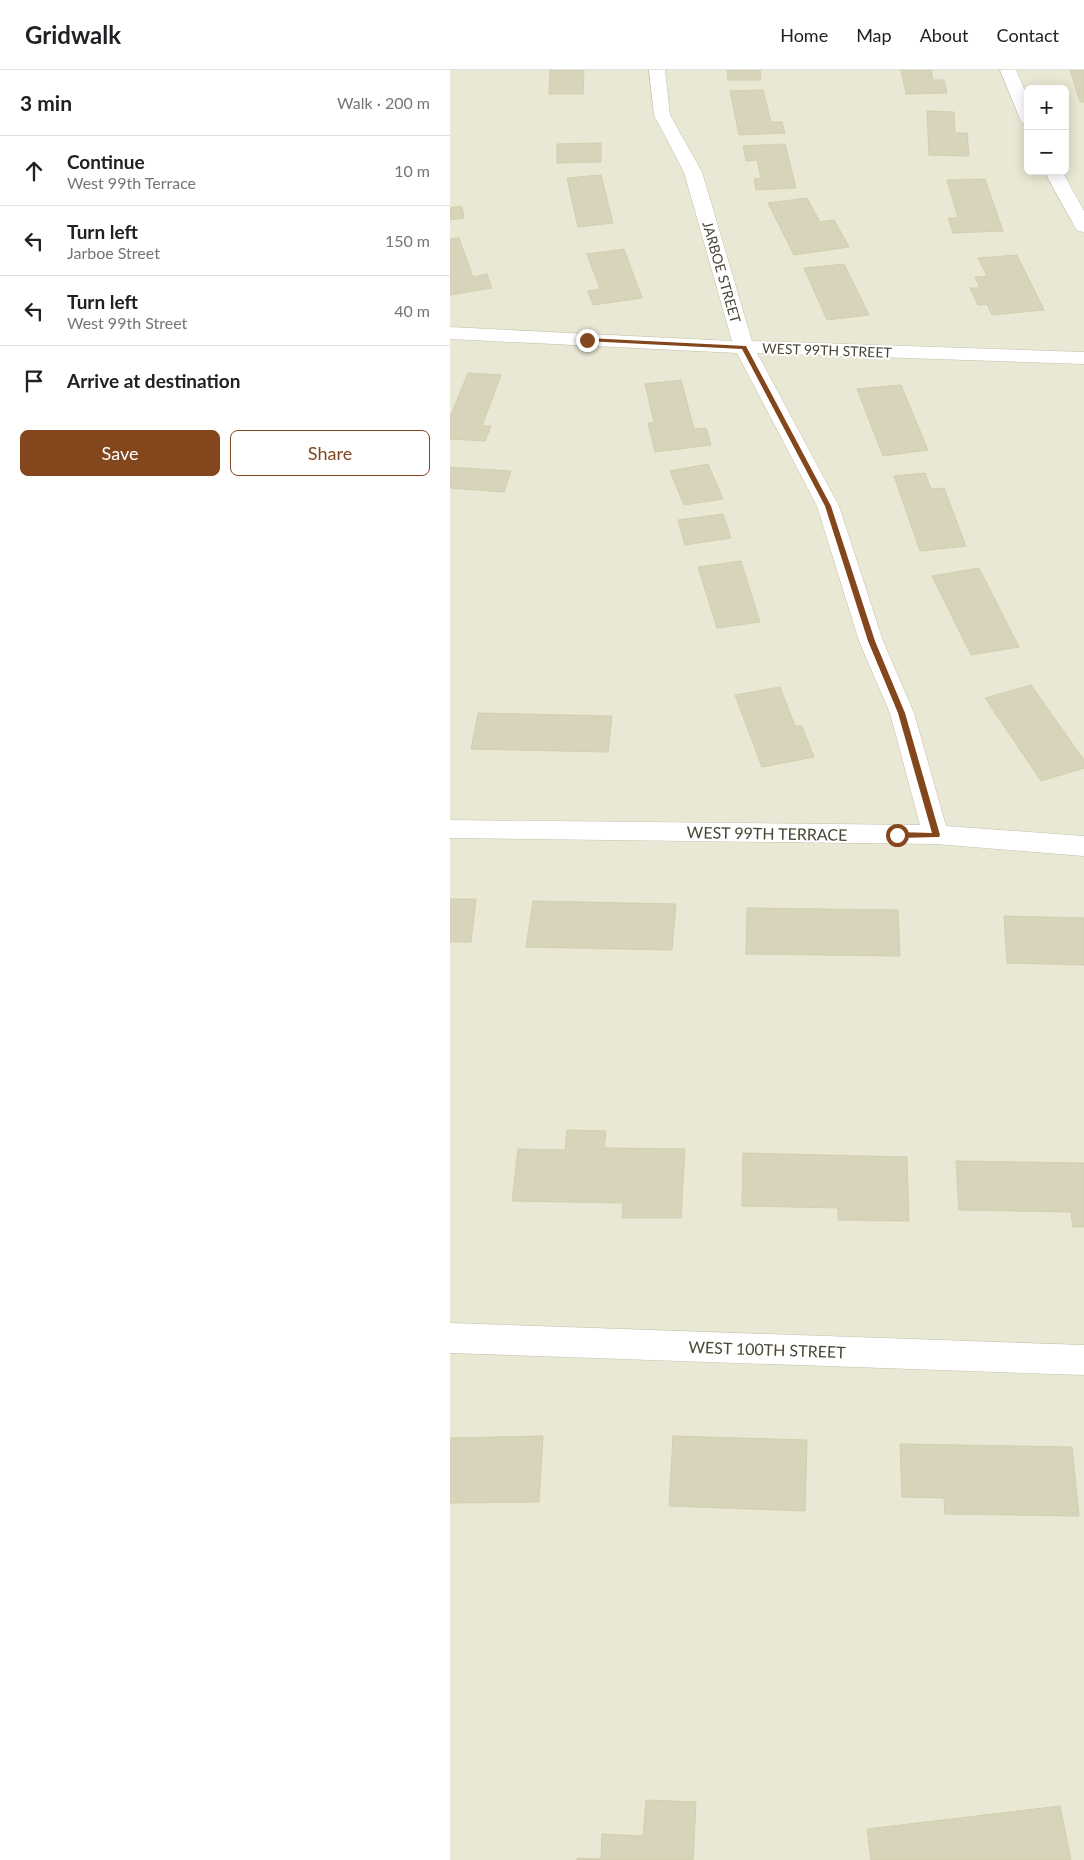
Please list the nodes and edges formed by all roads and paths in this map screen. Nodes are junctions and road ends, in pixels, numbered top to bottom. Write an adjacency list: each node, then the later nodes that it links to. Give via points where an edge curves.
1 (657, 70): 7 (street, JARBOE STREET, via 662,115 692,172)
2 (1008, 70): 3 (street)
3 (1024, 109)
4 (1055, 175): 5 (street)
5 (1084, 227)
6 (450, 333): 7 (street, WEST 99TH STREET)
7 (744, 347): 8 (street, WEST 99TH STREET); 10 (street, JARBOE STREET, via 828,506 871,641 902,713)
8 (1084, 358)
9 (450, 829): 10 (street, WEST 99TH TERRACE)
10 (936, 835): 11 (street, WEST 99TH TERRACE)
11 (1084, 846)
12 (450, 1338): 13 (street, WEST 100TH STREET)
13 (1084, 1360)

